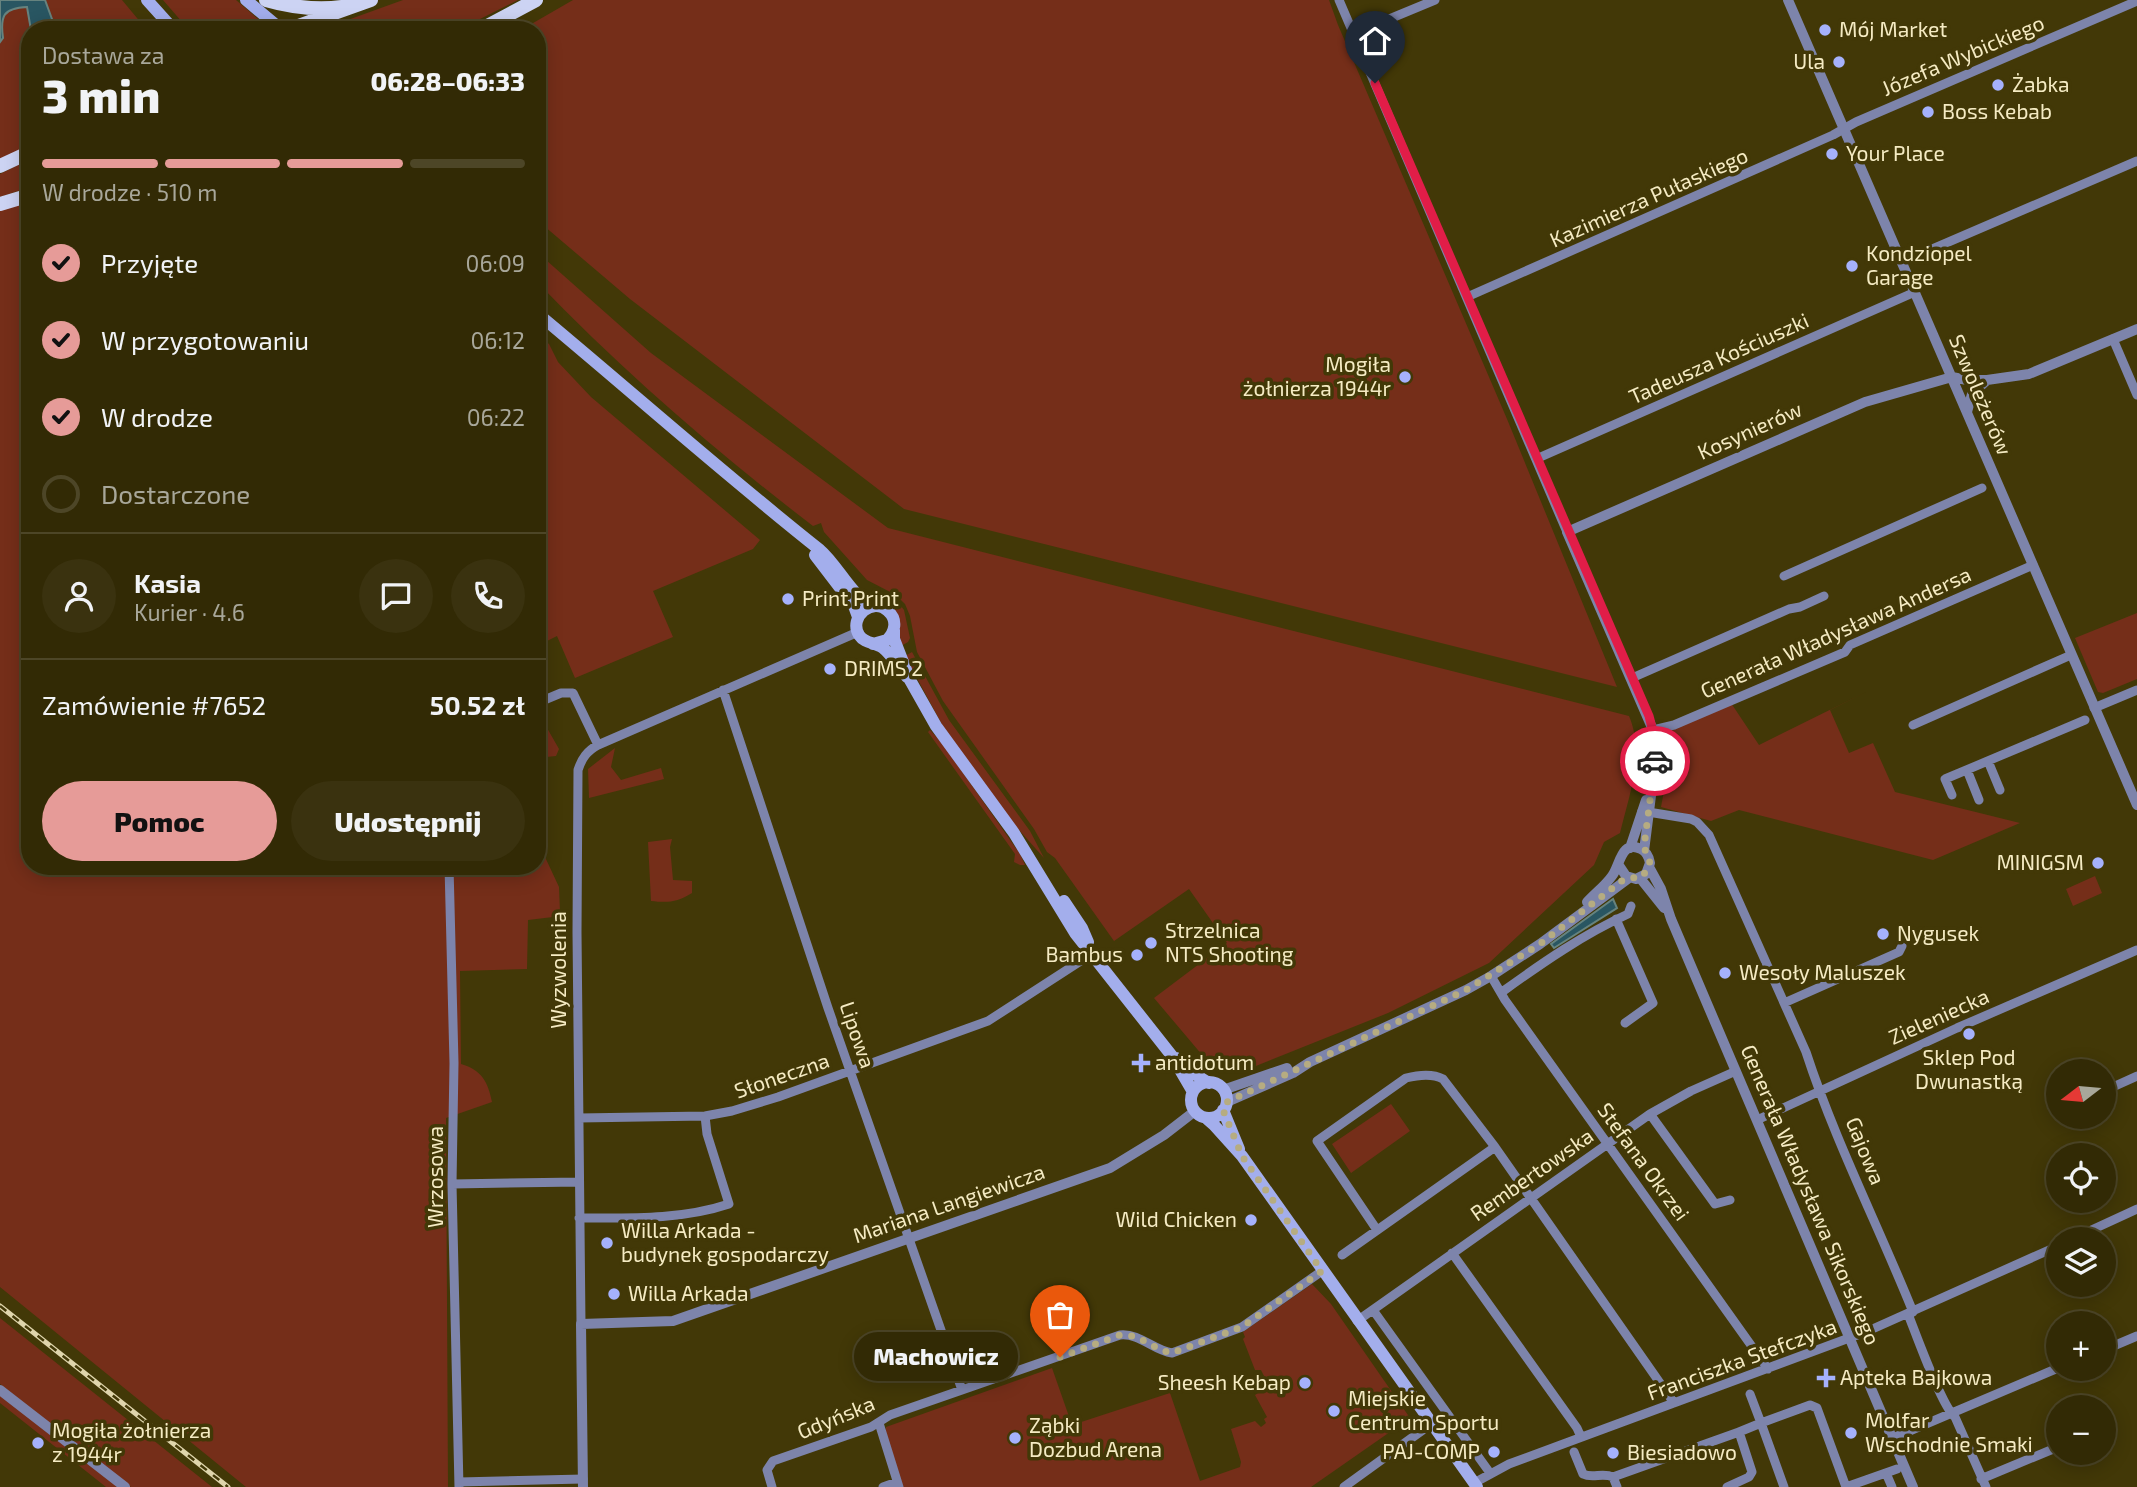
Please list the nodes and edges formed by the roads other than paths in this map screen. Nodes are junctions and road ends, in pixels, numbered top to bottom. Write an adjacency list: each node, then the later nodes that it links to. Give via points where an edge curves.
1 (147, 0): 10 (main road)
2 (246, 0): 11 (main road)
3 (266, 0): 9 (main road, via 305,8)
4 (536, 0): 13 (main road)
5 (1339, 0): 14 (street)
6 (1435, 0): 14 (street)
7 (1788, 0): 15 (street, Szwoleżerów)
8 (2137, 1): 15 (street, Józefa Wybickiego)
9 (365, 2): 12 (main road)
10 (166, 21)
11 (271, 21)
12 (312, 21)
13 (497, 21)
14 (1353, 34): 23 (street)
15 (1843, 129): 21 (street, Szwoleżerów); 23 (street, Kazimierza Pułaskiego)
16 (21, 156): 18 (main road)
17 (2137, 161): 21 (street)
18 (0, 166)
19 (21, 198): 20 (main road)
20 (0, 204)
21 (1902, 262): 22 (street, Szwoleżerów)
22 (1915, 292): 27 (street, Szwoleżerów); 31 (street, Tadeusza Kościuszki)
23 (1467, 297): 31 (street)
24 (546, 321): 34 (main road)
25 (2137, 328): 26 (street)
26 (2113, 339): 28 (street, via 2036,371); 29 (street)
27 (1952, 377): 28 (street); 30 (street, Szwoleżerów); 33 (street, Kosynierów, via 1865,402)
28 (1987, 380): 30 (street, via 1972,394)
29 (2137, 395)
30 (1967, 412): 35 (street, Szwoleżerów)
31 (1536, 459): 33 (street)
32 (1982, 488): 36 (street)
33 (1567, 532): 44 (street)
34 (805, 540): 38 (main road, via 831,561 862,600); 39 (main road)
35 (2033, 565): 43 (street, Szwoleżerów); 52 (street, Generała Władysława Andersa, via 1850,645 1845,652)
36 (1784, 576)
37 (1824, 596): 44 (street)
38 (875, 606): 39 (main road); 40 (main road, via 890,613)
39 (859, 617): 41 (main road)
40 (894, 630): 42 (main road, via 887,640); 45 (main road)
41 (858, 632): 42 (main road); 46 (street, Wyzwolenia)
42 (873, 644): 45 (main road, via 884,649)
43 (2071, 655): 49 (street, Szwoleżerów); 51 (street)
44 (1632, 678): 52 (street)
45 (910, 680): 73 (main road, via 941,733 1040,863)
46 (723, 690): 53 (street, Wyzwolenia); 79 (street, Lipowa)
47 (2137, 690): 49 (street)
48 (546, 699): 53 (street, via 573,693)
49 (2094, 708): 59 (street, Szwoleżerów)
50 (2085, 720): 54 (street)
51 (1913, 725)
52 (1653, 730): 60 (street, via 1656,749)
53 (598, 745): 90 (street, Wyzwolenia, via 585,754 578,770)
54 (1988, 761): 55 (street); 56 (street)
55 (1967, 770): 57 (street, via 1945,779); 58 (street)
56 (2000, 790)
57 (1952, 795)
58 (1979, 800)
59 (2137, 805)
60 (1646, 811): 61 (street); 62 (street); 76 (street, Gajowa, via 1691,819 1709,835)
61 (1630, 848): 62 (street); 63 (street, via 1621,854)
62 (1644, 851): 64 (street)
63 (1618, 864): 66 (street, via 1623,874); 70 (street, via 1613,876)
64 (1649, 867): 66 (street); 69 (street, Generała Władysława Sikorskiego)
65 (449, 875): 96 (street, Wrzosowa)
66 (1634, 878): 69 (street, Generała Władysława Sikorskiego, via 1655,896); 70 (street)
67 (1631, 906): 68 (street, via 1629,914)
68 (1616, 919): 75 (street); 77 (street, via 1653,1003)
69 (1671, 919): 80 (street, Generała Władysława Sikorskiego)
70 (1569, 921): 74 (street)
71 (1902, 946): 76 (street, via 1899,952)
72 (2137, 950): 84 (street, Zieleniecka)
73 (1093, 953): 78 (main road); 79 (street, Słoneczna, via 988,1021)
74 (1492, 976): 75 (street, Stefana Okrzei); 86 (street, via 1293,1073)
75 (1502, 992): 92 (street, Stefana Okrzei)
76 (1784, 1003): 84 (street, Gajowa)
77 (1625, 1023)
78 (1172, 1056): 82 (main road); 85 (main road)
79 (851, 1070): 89 (street, Słoneczna, via 767,1101); 103 (street, Lipowa)
80 (1736, 1071): 87 (street, Rembertowska); 91 (street, Generała Władysława Sikorskiego)
81 (2137, 1076): 83 (street)
82 (1209, 1083): 85 (main road); 86 (main road, via 1219,1085)
83 (2116, 1086)
84 (1819, 1091): 91 (street, Zieleniecka); 109 (street, Gajowa)
85 (1193, 1092): 88 (main road, via 1191,1100)
86 (1224, 1101): 88 (main road, via 1216,1117); 94 (main road)
87 (1650, 1114): 92 (street, Rembertowska); 98 (street, via 1715,1204)
88 (1200, 1115): 94 (main road); 103 (street, Mariana Langiewicza, via 1110,1168)
89 (705, 1116): 90 (street, Słoneczna); 100 (street, via 729,1204 660,1218)
90 (579, 1118): 95 (street, Wyzwolenia)
91 (1757, 1120): 113 (street, Generała Władysława Sikorskiego)
92 (1608, 1143): 97 (street, Rembertowska); 115 (street, Stefana Okrzei)
93 (1495, 1147): 97 (street); 102 (street); 102 (street, via 1443,1079 1406,1078 1317,1141)
94 (1242, 1156): 107 (main road)
95 (579, 1182): 96 (street); 100 (street, Wyzwolenia)
96 (452, 1184): 137 (street, Wrzosowa)
97 (1530, 1197): 105 (street, Rembertowska); 120 (street)
98 (1730, 1200)
99 (2137, 1209): 101 (street)
100 (579, 1218): 111 (street, Wyzwolenia)
101 (2098, 1227)
102 (1377, 1230): 106 (street)
103 (909, 1238): 111 (street, Mariana Langiewicza, via 673,1321); 118 (street, Lipowa)
104 (2046, 1251): 109 (street, Franciszka Stefczyka)
105 (1452, 1253): 108 (street, Rembertowska); 126 (street)
106 (1342, 1255)
107 (1322, 1271): 110 (main road); 118 (street, Gdyńska, via 1242,1327 1172,1353 1136,1336 1120,1335)
108 (1373, 1310): 110 (street, Rembertowska); 131 (street)
109 (1910, 1313): 113 (street, Franciszka Stefczyka); 121 (street, Gajowa)
110 (1357, 1321): 124 (main road)
111 (580, 1324): 134 (street, Wyzwolenia)
112 (2137, 1336): 114 (street)
113 (1850, 1338): 115 (street, Franciszka Stefczyka); 127 (street, Generała Władysława Sikorskiego)
114 (2116, 1345)
115 (1768, 1369): 120 (street, Franciszka Stefczyka)
116 (2046, 1373): 121 (street)
117 (0, 1390): 139 (street)
118 (962, 1390): 122 (street, Gdyńska)
119 (1750, 1394): 123 (street)
120 (1674, 1403): 126 (street, Franciszka Stefczyka)
121 (1950, 1413): 127 (street); 135 (street, Gajowa)
122 (879, 1423): 136 (street); 140 (street, Gdyńska, via 773,1461 767,1470)
123 (1761, 1423): 125 (street); 145 (street); 146 (street, via 1811,1405 1817,1408)
124 (1431, 1424): 138 (main road); 142 (street)
125 (1739, 1432): 133 (street); 144 (street, via 1752,1472)
126 (1581, 1437): 131 (street, Franciszka Stefczyka)
127 (1893, 1438): 148 (street, Generała Władysława Sikorskiego)
128 (1574, 1452): 133 (street, via 1583,1474)
129 (2046, 1453): 135 (street)
130 (1897, 1469): 132 (street)
131 (1490, 1472): 138 (street, Franciszka Stefczyka)
132 (1886, 1472): 146 (street); 147 (street)
133 (1613, 1477): 143 (street)
134 (583, 1483): 137 (street)
135 (1984, 1483)
136 (898, 1484): 141 (street)
137 (459, 1485)
138 (1475, 1485)
139 (125, 1487)
140 (772, 1487)
141 (883, 1487)
142 (1344, 1487)
143 (1617, 1487)
144 (1727, 1487)
145 (1784, 1487)
146 (1846, 1487)
147 (1892, 1487)
148 (1913, 1487)

